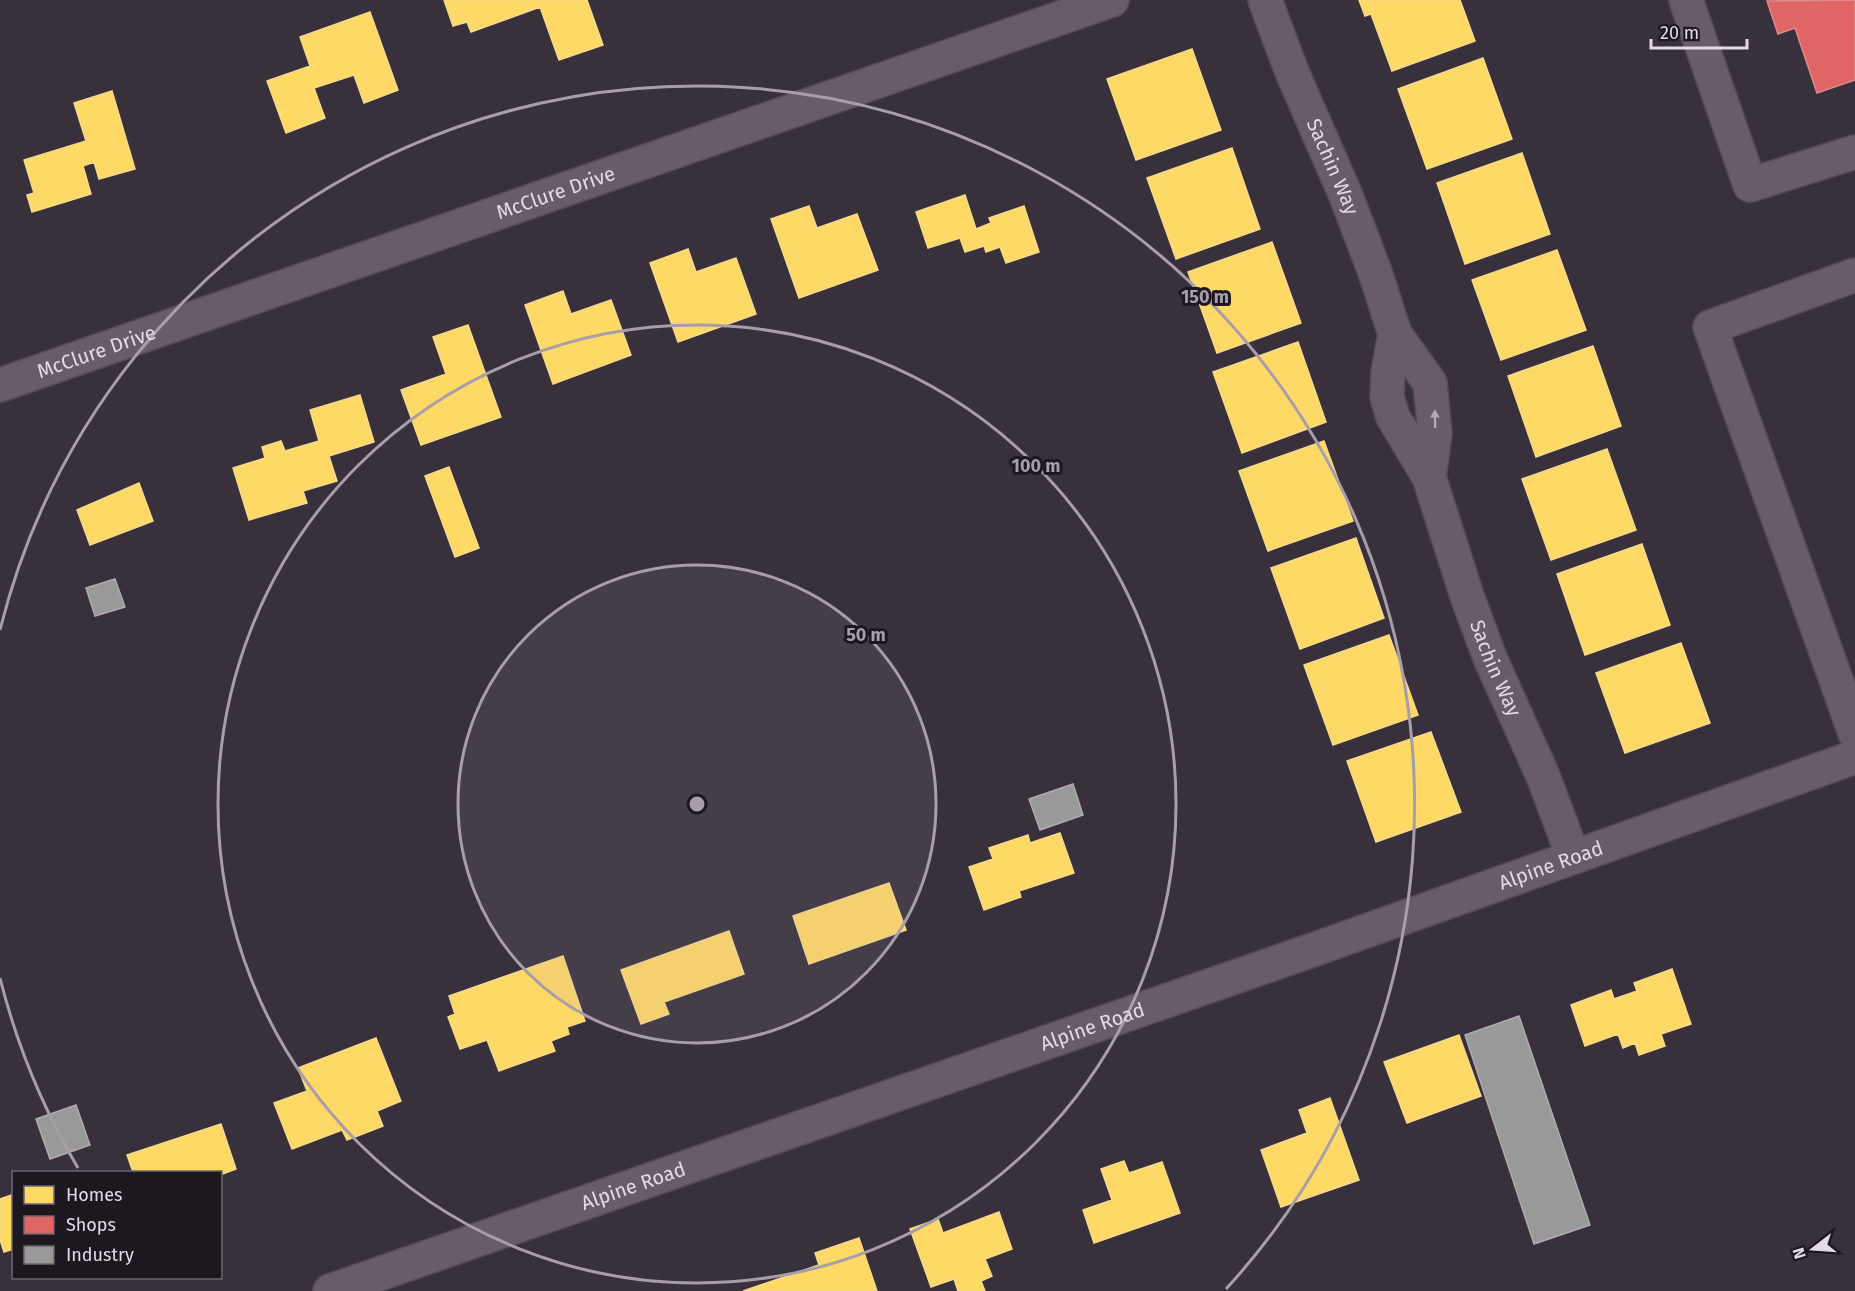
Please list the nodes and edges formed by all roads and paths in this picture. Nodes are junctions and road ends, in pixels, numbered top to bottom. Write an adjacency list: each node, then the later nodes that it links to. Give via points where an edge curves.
1 (1112, 0): 7 (street, McClure Drive)
2 (1265, 0): 6 (street, Sachin Way, via 1371,261)
3 (1686, 0): 4 (street, via 1750,185)
4 (1855, 152)
5 (1855, 275): 9 (street, via 1710,327)
6 (1395, 334): 8 (street, Sachin Way, via 1388,397 1393,417); 8 (street, Sachin Way, one-way to 6, via 1435,434 1431,383)
7 (0, 385)
8 (1429, 477): 11 (street, Sachin Way, via 1490,658)
9 (1855, 733)
10 (1855, 758): 11 (street, Alpine Road)
11 (1574, 856): 12 (street, Alpine Road)
12 (330, 1291)

